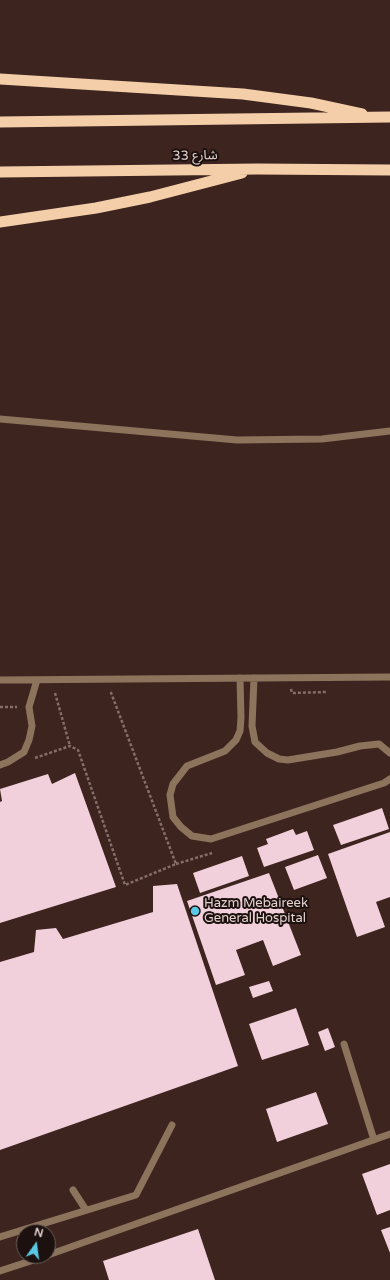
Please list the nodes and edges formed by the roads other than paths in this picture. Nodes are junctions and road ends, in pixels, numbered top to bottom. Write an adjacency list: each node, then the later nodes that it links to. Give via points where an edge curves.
1 (0, 79): 2 (highway, via 243,94 311,103)
2 (378, 117): 3 (highway); 4 (highway)
3 (390, 117)
4 (0, 122)
5 (258, 169): 6 (highway, شارع 33); 7 (highway, شارع 33); 8 (highway, via 150,197)
6 (390, 170)
7 (0, 172)
8 (0, 222)
9 (0, 419): 10 (lane, via 237,440 322,439)
10 (390, 431)
11 (390, 677): 13 (lane)
12 (240, 678): 13 (lane); 15 (lane); 18 (lane, via 240,724 236,740 225,751 187,766 170,794 173,817 192,836 211,839)
13 (254, 678): 16 (lane, via 252,726 255,742 267,753 288,760 378,744)
14 (0, 680): 15 (lane)
15 (37, 680): 17 (lane, via 29,707 32,726 24,752)
16 (390, 753)
17 (0, 765)
18 (390, 779)
19 (344, 1044): 22 (lane)
20 (172, 1125): 24 (lane, via 136,1195)
21 (390, 1134): 22 (lane)
22 (374, 1140): 26 (lane)
23 (73, 1190): 24 (lane)
24 (86, 1210): 25 (lane)
25 (0, 1237)
26 (56, 1253)
27 (22, 1264): 28 (lane)
28 (0, 1271)

